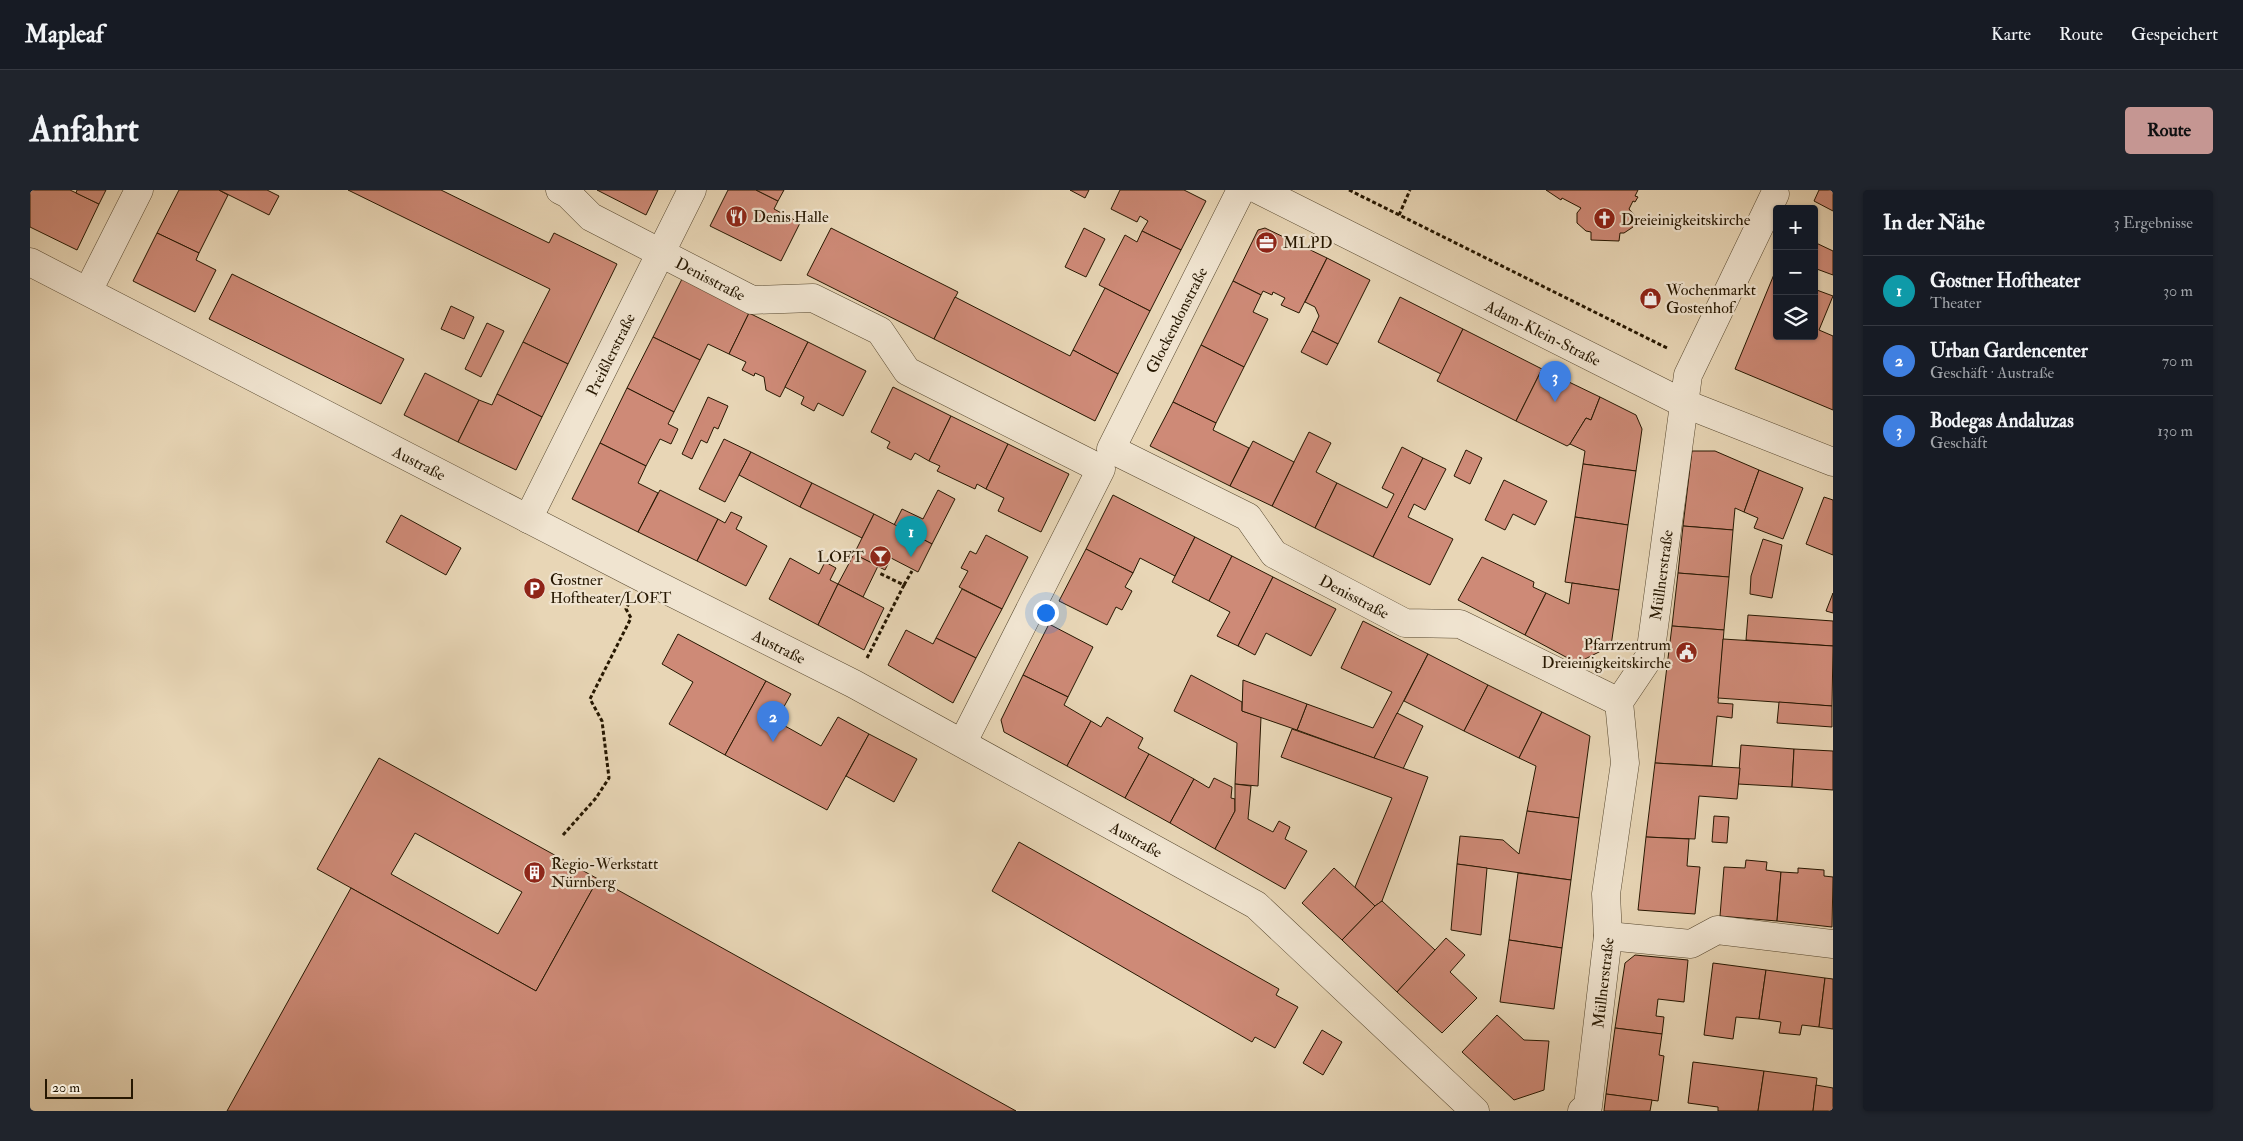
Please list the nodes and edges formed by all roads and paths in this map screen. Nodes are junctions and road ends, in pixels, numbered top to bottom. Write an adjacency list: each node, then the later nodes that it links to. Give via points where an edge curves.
1 (139, 190): 12 (street)
2 (560, 190): 10 (street, Denisstraße, via 591,217)
3 (692, 190): 10 (street, Preißlerstraße)
4 (1242, 190): 15 (street, Glockendonstraße)
5 (1259, 190): 14 (street, Adam-Klein-Straße)
6 (1349, 190): 9 (path)
7 (1410, 190): 9 (path)
8 (1775, 194): 13 (street, Müllnerstraße)
9 (1399, 215): 13 (path)
10 (661, 253): 15 (street, Denisstraße, via 752,300 812,298 880,331 906,371); 17 (street, Preißlerstraße)
11 (30, 262): 12 (street, Austraße)
12 (88, 291): 17 (street, Austraße)
13 (1694, 362): 14 (street, Müllnerstraße)
14 (1683, 403): 16 (street, Adam-Klein-Straße); 23 (street, Müllnerstraße, via 1650,656)
15 (1106, 459): 23 (street, Denisstraße, via 1248,517 1274,554 1405,622 1460,624); 24 (street, Glockendonstraße)
16 (1833, 462)
17 (528, 519): 22 (street, Austraße)
18 (912, 571): 20 (path)
19 (879, 573): 20 (path)
20 (904, 585): 22 (path)
21 (630, 601): 25 (path, via 626,609 631,618 590,699 602,721 609,778)
22 (854, 684): 24 (street, Austraße)
23 (1619, 702): 26 (street, Müllnerstraße, via 1625,763 1606,894)
24 (963, 742): 28 (street, Austraße, via 1256,905)
25 (563, 835)
26 (1608, 936): 27 (street, via 1691,944 1717,930); 29 (street, Müllnerstraße, via 1588,1106)
27 (1833, 944)
28 (1475, 1111)
29 (1582, 1111)

